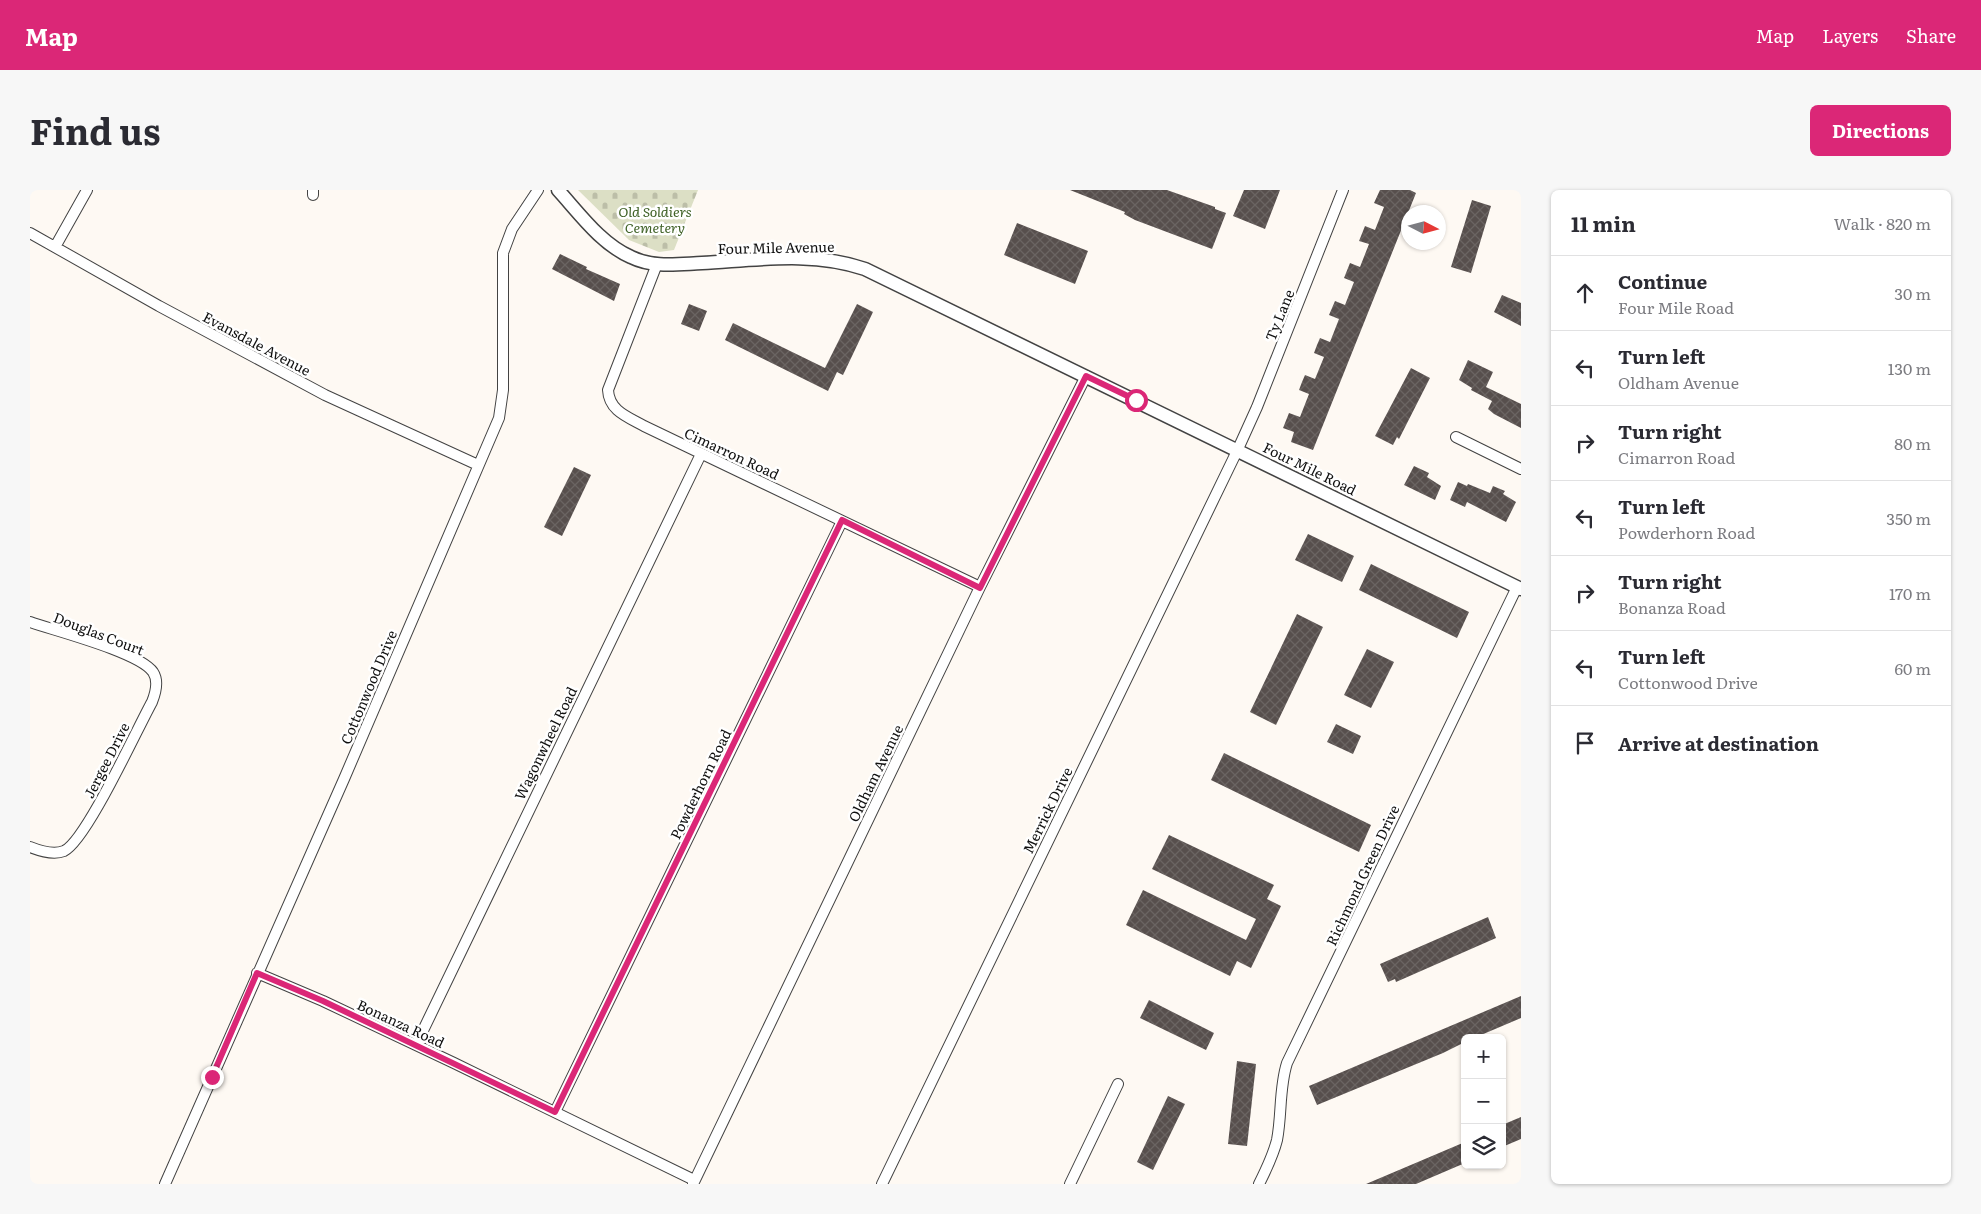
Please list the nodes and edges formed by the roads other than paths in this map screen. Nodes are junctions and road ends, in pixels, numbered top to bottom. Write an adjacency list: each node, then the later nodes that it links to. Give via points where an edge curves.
1 (87, 190): 6 (street)
2 (538, 190): 12 (street, Cottonwood Drive, via 512,229 503,253 502,404)
3 (558, 190): 7 (street, Four Mile Avenue, via 616,248 629,257)
4 (1343, 190): 10 (street, Ty Lane)
5 (30, 233): 6 (street, Evansdale Avenue)
6 (55, 247): 12 (street, Evansdale Avenue, via 325,395)
7 (657, 264): 8 (street, Four Mile Avenue, via 814,258 842,261 890,279); 11 (street, Cimarron Road, via 610,382 608,400 622,414)
8 (1086, 376): 10 (street, Four Mile Road); 15 (street, Oldham Avenue)
9 (1456, 437): 13 (street)
10 (1238, 449): 16 (street, Four Mile Road); 26 (street, Merrick Drive)
11 (702, 454): 14 (street, Cimarron Road); 21 (street, Wagonwheel Road)
12 (478, 465): 20 (street, Cottonwood Drive)
13 (1521, 469)
14 (842, 520): 15 (street, Cimarron Road); 23 (street, Powderhorn Road)
15 (980, 588): 24 (street, Oldham Avenue)
16 (1519, 588): 28 (street, Richmond Green Drive, via 1287,1063 1277,1139)
17 (30, 622): 18 (street, Douglas Court, via 129,656)
18 (154, 674): 19 (street, Jergee Drive, via 156,683 152,702 80,836 64,851)
19 (30, 847)
20 (257, 973): 21 (street, Bonanza Road); 25 (street, Cottonwood Drive)
21 (416, 1045): 23 (street, Bonanza Road)
22 (1118, 1084): 27 (street)
23 (555, 1112): 24 (street, Bonanza Road)
24 (693, 1182)
25 (164, 1184)
26 (882, 1184)
27 (1070, 1184)
28 (1259, 1184)

